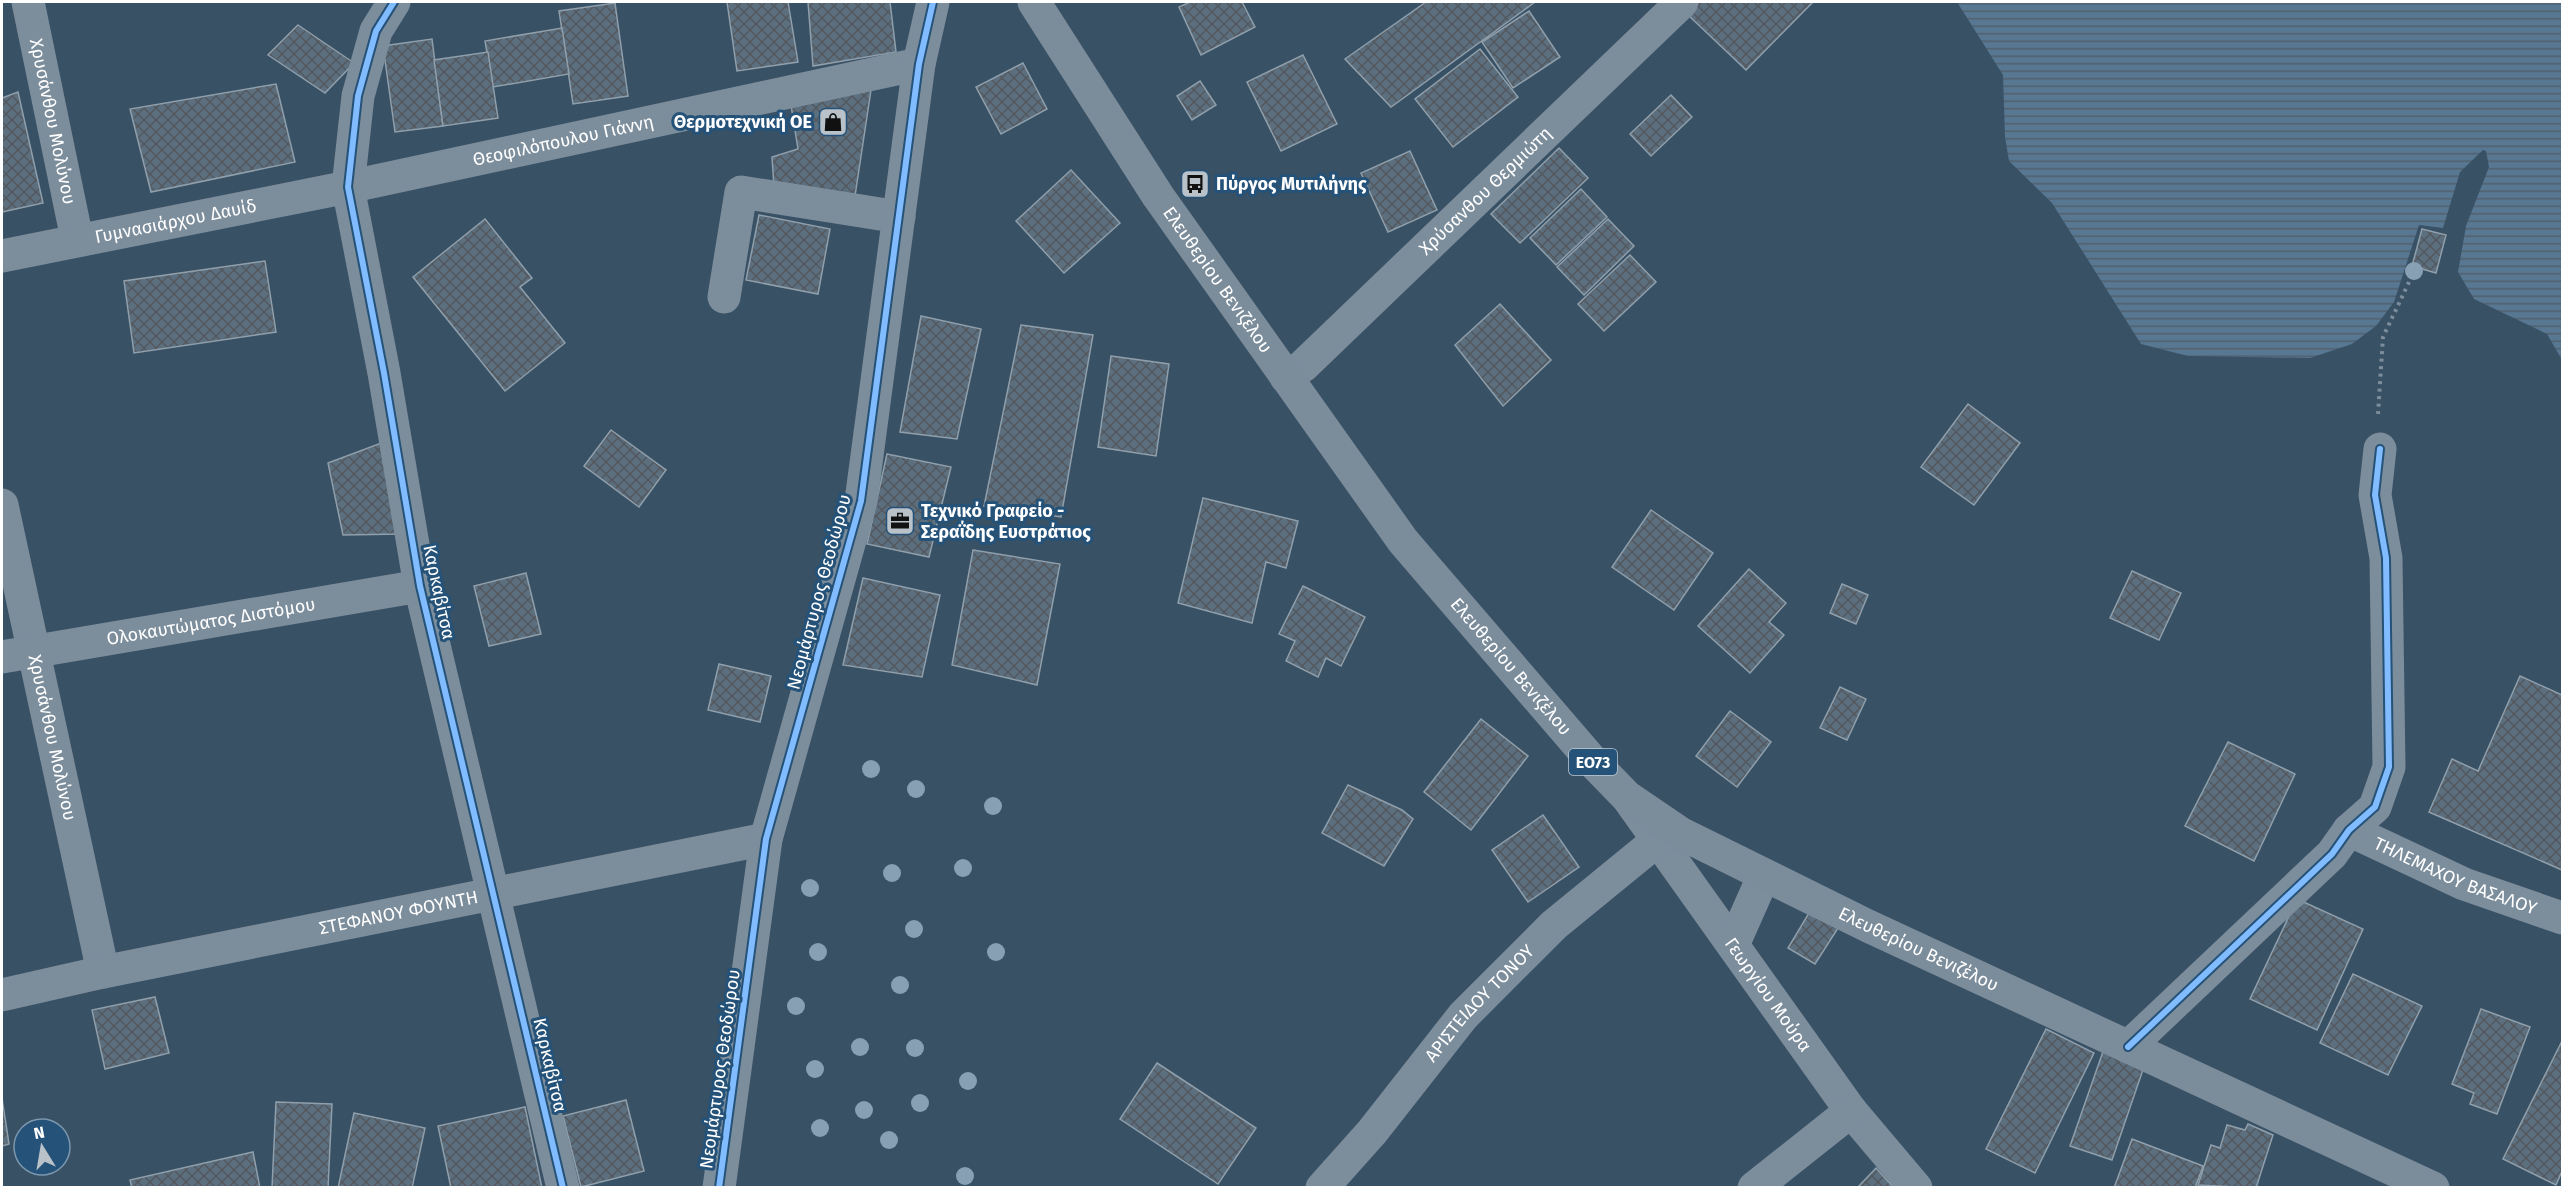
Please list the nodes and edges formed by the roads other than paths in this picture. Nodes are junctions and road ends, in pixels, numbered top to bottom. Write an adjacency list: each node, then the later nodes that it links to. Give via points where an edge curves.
1 (28, 2): 9 (street, Χρυσάνθου Μολύνου)
2 (394, 2): 7 (street, Καρκαβίτσα, via 376,31 358,96)
3 (933, 2): 6 (street, Νεομάρτυρος Θεοδώρου)
4 (1034, 2): 12 (main road, Ελευθερίου Βενιζέλου / ΕΟ73, via 1158,196)
5 (1682, 2): 12 (street, Χρύσανθου Θερμιώτη, via 1304,366)
6 (920, 64): 7 (street, Θεοφιλόπουλου Γιάννη); 8 (street, Νεομάρτυρος Θεοδώρου)
7 (348, 187): 9 (street, Γυμνασιάρχου Δαυίδ); 15 (street, Καρκαβίτσα)
8 (899, 217): 11 (street, via 741,192); 20 (street, Νεομάρτυρος Θεοδώρου, via 861,501)
9 (77, 239): 10 (street, Γυμνασιάρχου Δαυίδ)
10 (2, 256)
11 (724, 297)
12 (1286, 377): 18 (main road, Ελευθερίου Βενιζέλου / ΕΟ73, via 1403,541 1593,762)
13 (2380, 448): 19 (street, via 2375,495 2386,558 2389,767 2375,807)
14 (2, 504): 16 (street, Χρυσάνθου Μολύνου)
15 (420, 586): 16 (street, Ολοκαυτώματος Διστόμου); 23 (street, Καρκαβίτσα)
16 (33, 650): 17 (street, Ολοκαυτώματος Διστόμου); 26 (street, Χρυσάνθου Μολύνου)
17 (2, 657)
18 (1627, 796): 21 (street, Γεωργίου Μούρα); 22 (main road, Ελευθερίου Βενιζέλου / ΕΟ73, via 1680,833)
19 (2349, 830): 24 (street, ΤΗΛΕΜΑΧΟΥ ΒΑΣΑΛΟΥ, via 2464,884); 28 (street, via 2332,854)
20 (766, 839): 23 (street, ΣΤΕΦΑΝΟΥ ΦΟΥΝΤΗ); 31 (street, Νεομάρτυρος Θεοδώρου)
21 (1659, 840): 25 (street, Γεωργίου Μούρα); 32 (street, ΑΡΙΣΤΕΙΔΟΥ ΤΟΝΟΥ, via 1554,925 1463,1016 1372,1132)
22 (1764, 875): 25 (street); 28 (main road, Ελευθερίου Βενιζέλου / ΕΟ73)
23 (495, 895): 26 (street, ΣΤΕΦΑΝΟΥ ΦΟΥΝΤΗ); 30 (street, Καρκαβίτσα)
24 (2562, 918)
25 (1733, 945): 29 (street, Γεωργίου Μούρα)
26 (103, 972): 27 (street, ΣΤΕΦΑΝΟΥ ΦΟΥΝΤΗ)
27 (2, 996)
28 (2128, 1047): 35 (main road, Ελευθερίου Βενιζέλου / ΕΟ73)
29 (1851, 1110): 33 (street); 34 (street, Γεωργίου Μούρα)
30 (563, 1188)
31 (719, 1188)
32 (1322, 1188)
33 (1754, 1188)
34 (1916, 1188)
35 (2433, 1188)

